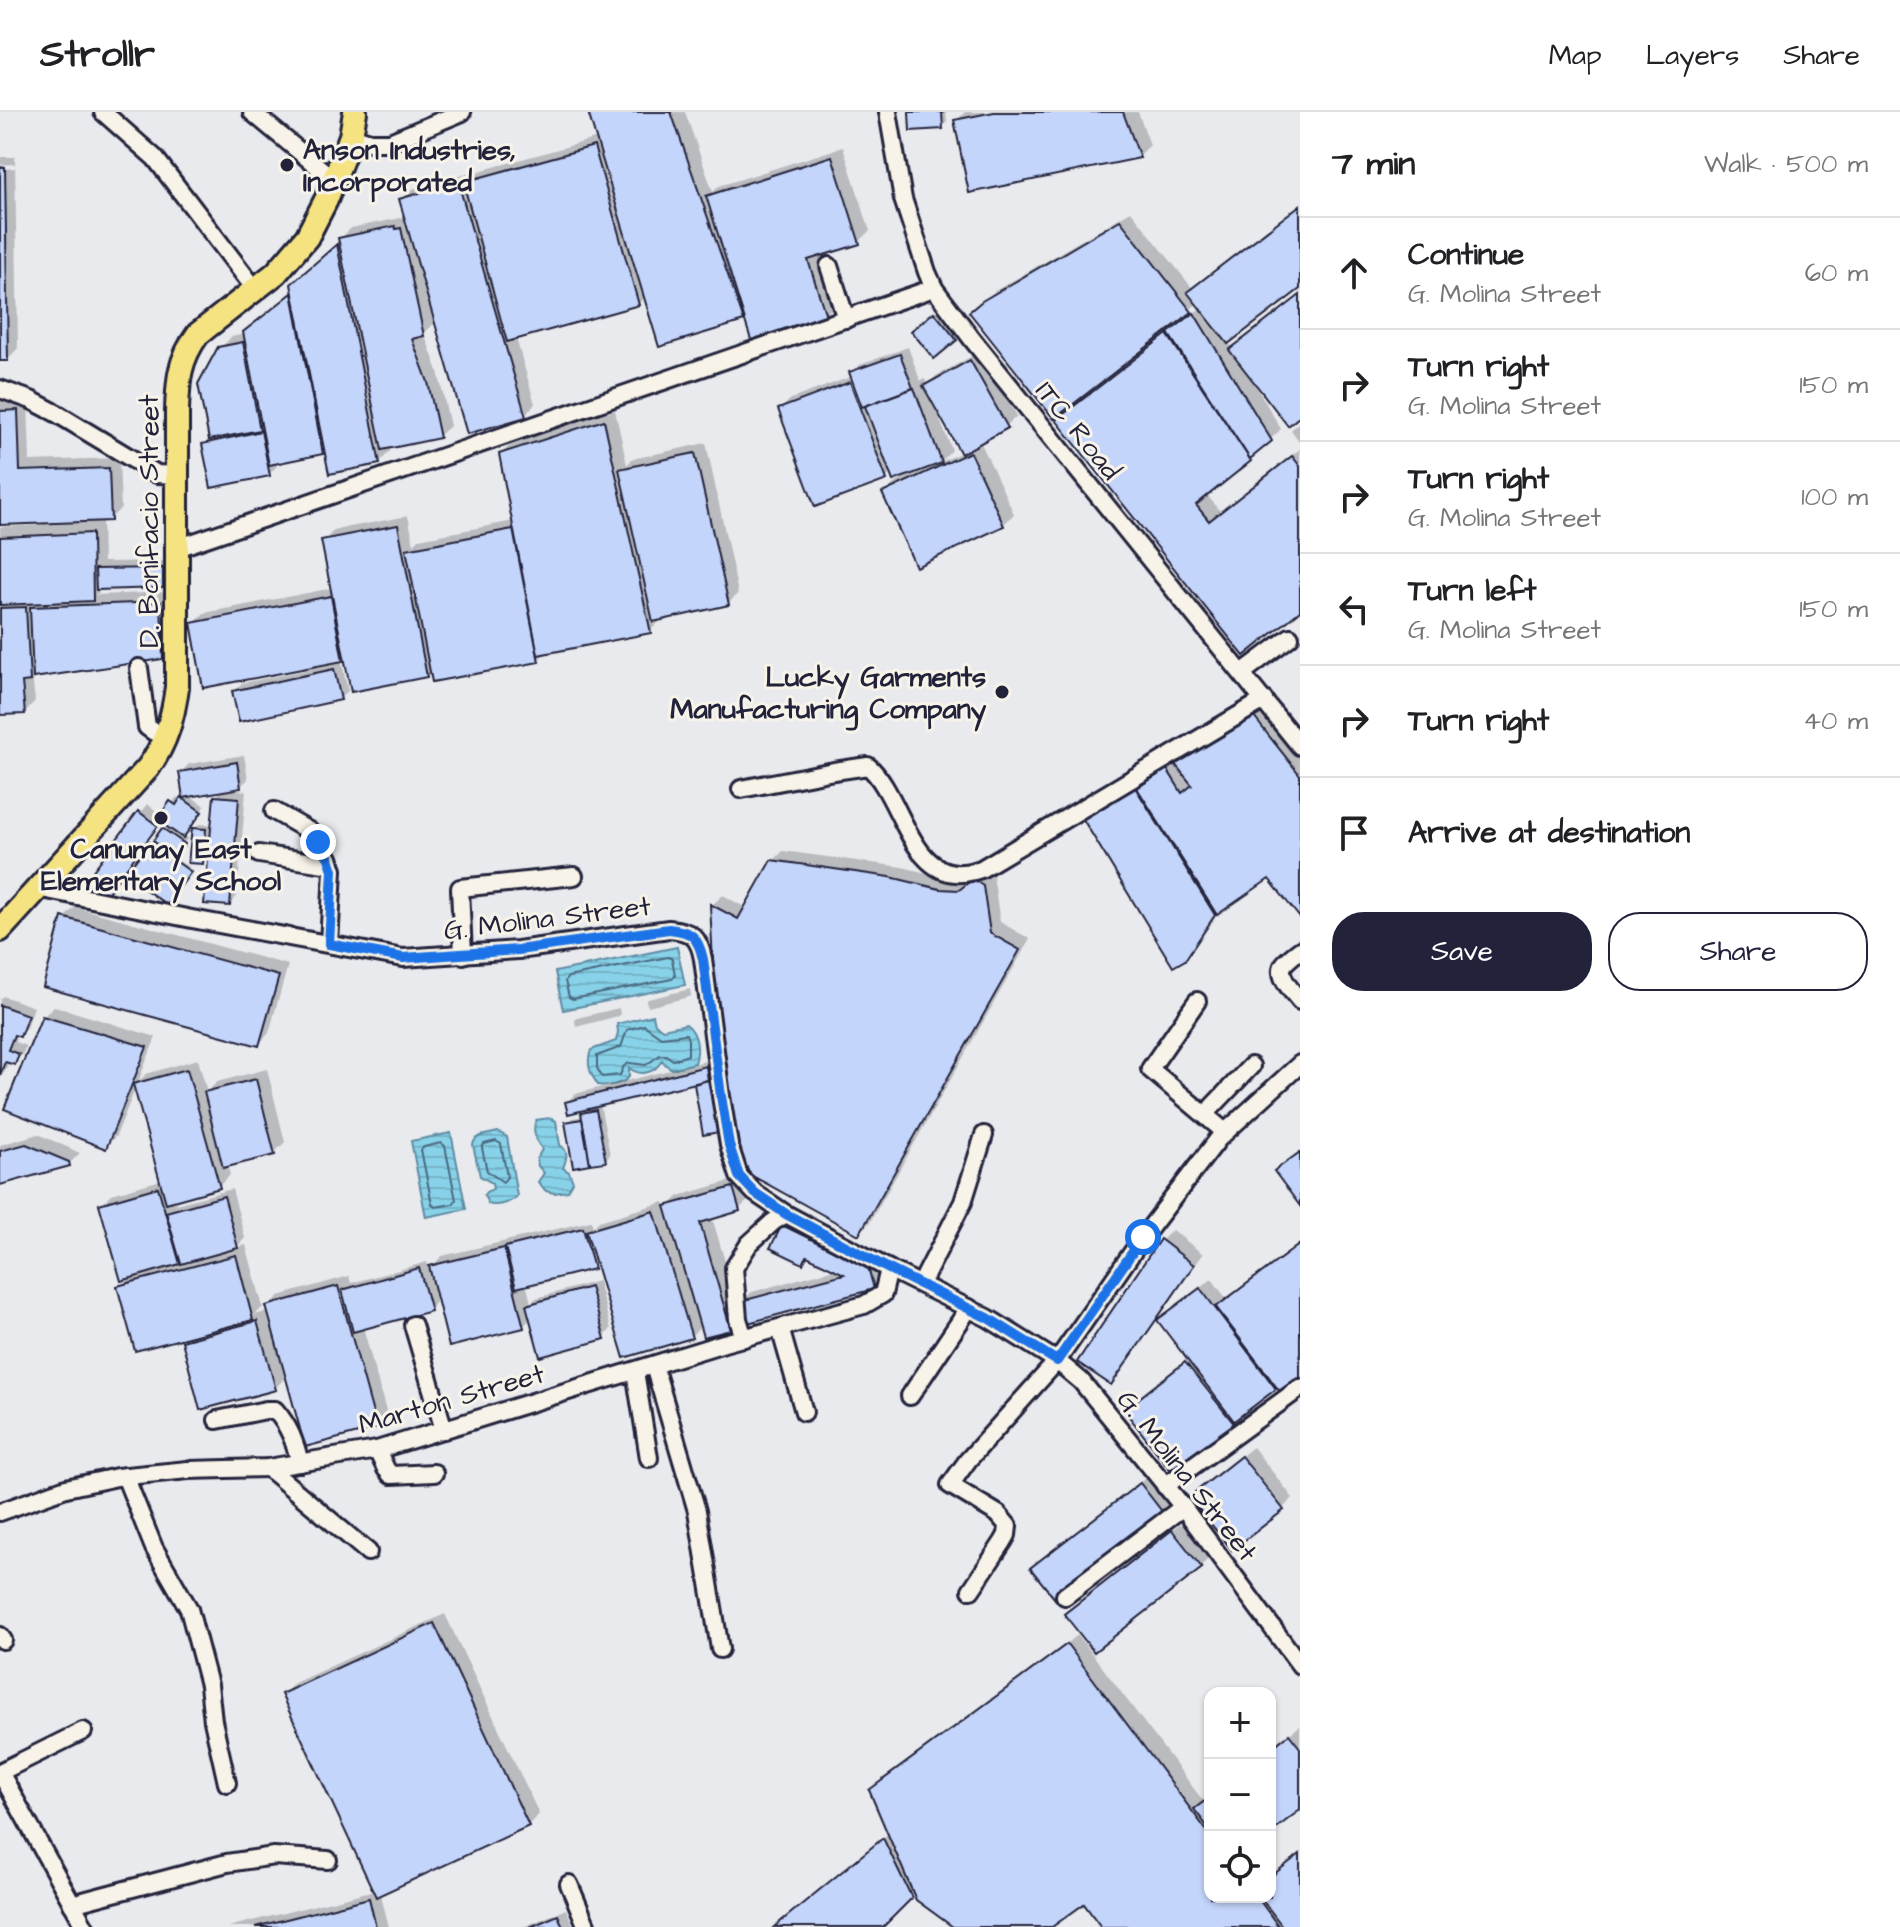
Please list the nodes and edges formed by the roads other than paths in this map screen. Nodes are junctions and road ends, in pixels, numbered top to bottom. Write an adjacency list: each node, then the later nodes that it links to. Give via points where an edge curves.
1 (103, 112): 10 (street, via 155,158)
2 (252, 112): 7 (street)
3 (355, 112): 6 (main road, D. Bonifacio Street)
4 (462, 112): 6 (street, via 390,142)
5 (888, 112): 9 (street, ITC Road, via 903,199)
6 (351, 136): 7 (main road, D. Bonifacio Street)
7 (334, 180): 10 (main road, D. Bonifacio Street, via 307,237)
8 (829, 266): 11 (street)
9 (934, 288): 11 (street); 17 (street, ITC Road)
10 (255, 289): 13 (main road, D. Bonifacio Street, via 198,334 184,357 178,386)
11 (846, 319): 14 (street)
12 (0, 389): 13 (street, via 56,413 157,474)
13 (177, 475): 14 (main road, D. Bonifacio Street)
14 (177, 548): 19 (main road, D. Bonifacio Street, via 177,687)
15 (1290, 637): 17 (street)
16 (139, 668): 19 (street, via 147,727)
17 (1242, 673): 18 (street, ITC Road)
18 (1264, 700): 20 (street, ITC Road); 21 (street, via 981,869 963,873 930,863 919,851 886,787 868,766)
19 (169, 731): 26 (main road, D. Bonifacio Street, via 148,768)
20 (1300, 746)
21 (741, 789)
22 (274, 811): 24 (street, via 309,831)
23 (259, 854): 24 (street)
24 (331, 865): 28 (street)
25 (574, 876): 30 (street, via 460,888)
26 (37, 888): 27 (main road, D. Bonifacio Street); 28 (street, G. Molina Street)
27 (0, 930)
28 (329, 944): 30 (street, G. Molina Street, via 403,958)
29 (1300, 950): 32 (street, via 1282,971)
30 (463, 955): 39 (street, G. Molina Street, via 495,957 669,929 694,936 701,947 729,1145 739,1176)
31 (1197, 1001): 37 (street, via 1150,1069)
32 (1300, 1001)
33 (1300, 1064): 37 (street)
34 (1251, 1066): 36 (street)
35 (1193, 1093): 36 (street)
36 (1212, 1107): 37 (street)
37 (1229, 1128): 46 (street, via 1143,1237)
38 (984, 1135): 41 (street, via 963,1202)
39 (786, 1214): 40 (street, G. Molina Street); 45 (street, via 749,1244 734,1268)
40 (889, 1269): 41 (street, G. Molina Street); 44 (street, Marton Street, via 883,1294 876,1299)
41 (921, 1284): 42 (street, G. Molina Street)
42 (969, 1308): 46 (street, G. Molina Street); 50 (street)
43 (413, 1325): 53 (street)
44 (780, 1328): 45 (street, Marton Street); 51 (street)
45 (744, 1338): 47 (street, Marton Street)
46 (1057, 1361): 60 (street, G. Molina Street, via 1081,1381); 64 (street, via 950,1485 998,1514 1008,1526)
47 (654, 1366): 48 (street, Marton Street); 66 (street, via 697,1511)
48 (635, 1371): 53 (street, Marton Street); 55 (street)
49 (1300, 1388): 60 (street)
50 (910, 1396)
51 (804, 1412)
52 (217, 1420): 56 (street, via 275,1410 286,1422)
53 (444, 1430): 54 (street, Marton Street)
54 (377, 1450): 56 (street, Marton Street); 58 (street, via 391,1475)
55 (649, 1458)
56 (300, 1463): 57 (street, Marton Street)
57 (268, 1468): 59 (street, Marton Street); 63 (street)
58 (434, 1473)
59 (125, 1476): 62 (street, Marton Street, via 66,1488); 70 (street, via 154,1548 189,1609)
60 (1165, 1486): 61 (street, G. Molina Street)
61 (1183, 1507): 65 (street); 67 (street, G. Molina Street)
62 (0, 1512)
63 (368, 1552)
64 (971, 1590)
65 (1065, 1596)
66 (720, 1649)
67 (1300, 1665)
68 (83, 1731): 69 (street)
69 (0, 1772): 71 (street)
70 (227, 1783)
71 (6, 1797): 74 (street)
72 (328, 1860): 74 (street, via 274,1856 227,1863)
73 (569, 1884): 76 (street)
74 (72, 1904): 75 (street)
75 (85, 1927)
76 (587, 1927)

